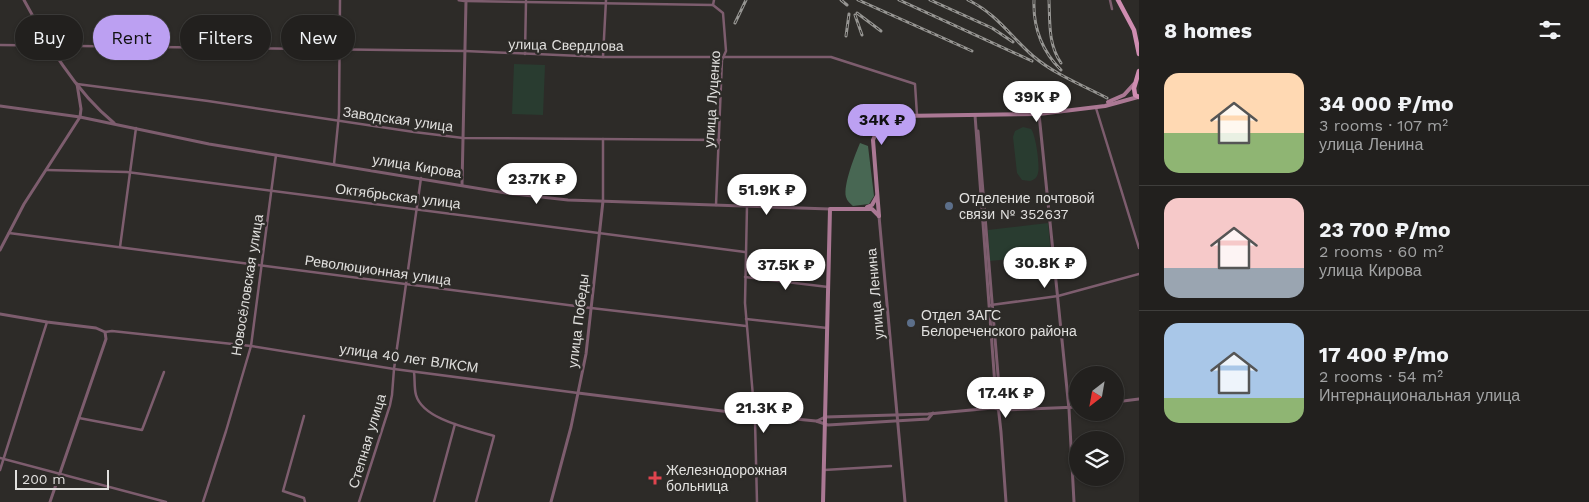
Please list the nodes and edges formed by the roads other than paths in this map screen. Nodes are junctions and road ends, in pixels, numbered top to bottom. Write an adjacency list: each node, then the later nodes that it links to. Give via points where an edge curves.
1 (24, 0): 13 (street)
2 (340, 0): 14 (street)
3 (459, 0): 7 (street)
4 (714, 0): 11 (street)
5 (1110, 0): 12 (street)
6 (1118, 0): 15 (main road)
7 (466, 1): 8 (street); 21 (street)
8 (526, 1): 9 (street); 22 (street)
9 (606, 2): 10 (street); 24 (street)
10 (629, 2): 11 (street)
11 (713, 5): 25 (street, улица Луценко, via 722,13 726,36)
12 (1112, 9)
13 (32, 15)
14 (340, 15)
15 (1138, 43): 23 (main road)
16 (0, 45): 17 (street, улица Свердлова)
17 (15, 45)
18 (83, 46): 19 (street, улица Свердлова)
19 (281, 48)
20 (355, 49): 21 (street, улица Свердлова)
21 (465, 51): 22 (street, улица Свердлова); 41 (street)
22 (525, 54): 24 (street, улица Свердлова)
23 (1139, 54)
24 (603, 56): 25 (street, улица Свердлова)
25 (724, 56): 36 (street, улица Свердлова, via 831,57 915,84); 43 (street, улица Луценко)
26 (59, 60): 30 (street)
27 (339, 60): 38 (street)
28 (1139, 72): 29 (main road)
29 (1137, 80): 31 (main road, via 1133,90); 33 (main road, via 1124,95)
30 (77, 84): 37 (street); 38 (street, Заводская улица); 39 (street)
31 (1138, 97): 33 (main road)
32 (0, 106): 37 (street, улица Кирова)
33 (1096, 106): 34 (main road, улица Ленина); 62 (street)
34 (1039, 114): 35 (main road, улица Ленина); 70 (street)
35 (976, 115): 36 (main road, улица Ленина); 71 (street)
36 (917, 116): 51 (main road, улица Ленина, via 892,118 875,135 872,146)
37 (80, 117): 39 (street, улица Кирова); 46 (street)
38 (338, 120): 41 (street, Заводская улица); 45 (street)
39 (114, 123): 40 (street, улица Кирова)
40 (136, 128): 44 (street, улица Кирова); 47 (street)
41 (463, 138): 42 (street, Заводская улица); 49 (street)
42 (603, 138): 43 (street, Заводская улица); 52 (street, улица Победы)
43 (720, 140): 53 (street, улица Луценко)
44 (276, 155): 45 (street, улица Кирова); 50 (street, Новосёловская улица)
45 (334, 164): 48 (street, улица Кирова)
46 (47, 170): 47 (street, Октябрьская улица); 60 (street)
47 (130, 173): 50 (street, Октябрьская улица); 61 (street)
48 (420, 178): 49 (street, улица Кирова); 55 (street, Степная улица)
49 (462, 185): 52 (street, улица Кирова, via 541,197)
50 (271, 191): 55 (street, Октябрьская улица); 65 (street, Новосёловская улица)
51 (877, 194): 56 (main road, via 872,205); 58 (main road, улица Ленина)
52 (603, 201): 53 (street, улица Кирова); 59 (street, улица Победы)
53 (716, 205): 54 (street, улица Кирова)
54 (747, 206): 57 (street, улица Кирова); 64 (street)
55 (416, 208): 59 (street, Октябрьская улица); 68 (street, Степная улица)
56 (865, 208): 57 (main road, улица Кирова); 58 (main road, via 872,209)
57 (830, 209): 69 (main road)
58 (879, 216): 89 (street, улица Ленина)
59 (600, 232): 64 (street, Октябрьская улица); 72 (street, улица Победы)
60 (8, 233): 61 (street, Революционная улица); 63 (street)
61 (120, 247): 65 (street, Революционная улица)
62 (1139, 248)
63 (0, 250)
64 (745, 252): 67 (street)
65 (262, 265): 68 (street, Революционная улица); 79 (street, Новосёловская улица)
66 (1139, 274): 70 (street)
67 (745, 277): 69 (street); 74 (street)
68 (406, 284): 72 (street, Революционная улица); 80 (street, Степная улица)
69 (828, 288): 77 (main road)
70 (1058, 296): 71 (street); 86 (street)
71 (991, 305): 87 (street)
72 (591, 308): 76 (street, Революционная улица); 83 (street, улица Победы)
73 (0, 314): 75 (street, улица 40 лет ВЛКСМ)
74 (746, 319): 76 (street); 77 (street)
75 (47, 322): 78 (street, улица 40 лет ВЛКСМ); 99 (street)
76 (746, 326): 90 (street)
77 (828, 328): 92 (main road)
78 (106, 332): 79 (street, улица 40 лет ВЛКСМ, via 112,330); 93 (street)
79 (250, 346): 80 (street, улица 40 лет ВЛКСМ); 107 (street, Новосёловская улица)
80 (394, 369): 82 (street, улица 40 лет ВЛКСМ); 109 (street, Степная улица, via 390,405)
81 (164, 372): 93 (street, via 142,430)
82 (414, 372): 83 (street, улица 40 лет ВЛКСМ); 97 (street, via 420,404 426,411)
83 (578, 393): 90 (street, улица 40 лет ВЛКСМ); 112 (street, улица Победы)
84 (1139, 399): 85 (street)
85 (1124, 401)
86 (1069, 409): 87 (street, улица 40 лет ВЛКСМ)
87 (999, 410): 88 (street, улица 40 лет ВЛКСМ); 116 (street)
88 (933, 413): 89 (street, улица 40 лет ВЛКСМ); 96 (street, улица 40 лет ВЛКСМ, via 928,419)
89 (897, 414): 92 (street, улица 40 лет ВЛКСМ); 96 (street, улица Ленина)
90 (754, 415): 94 (street, улица 40 лет ВЛКСМ); 113 (street)
91 (304, 416): 108 (street, via 283,491 304,498)
92 (825, 417): 94 (street, улица 40 лет ВЛКСМ); 98 (main road)
93 (79, 418): 103 (street)
94 (816, 421): 98 (street, улица 40 лет ВЛКСМ)
95 (1070, 421): 117 (street)
96 (898, 422): 98 (street, улица 40 лет ВЛКСМ); 115 (street, улица Ленина)
97 (455, 424): 110 (street); 111 (street, via 494,436)
98 (825, 424): 102 (main road)
99 (2, 459): 101 (street); 103 (street)
100 (891, 466): 102 (street)
101 (0, 470)
102 (824, 470): 114 (main road)
103 (61, 473): 104 (street); 105 (street)
104 (161, 501): 106 (street)
105 (50, 502)
106 (166, 502)
107 (203, 502)
108 (305, 502)
109 (359, 502)
110 (434, 502)
111 (476, 502)
112 (551, 502)
113 (757, 502)
114 (823, 502)
115 (905, 502)
116 (1006, 502)
117 (1074, 502)

